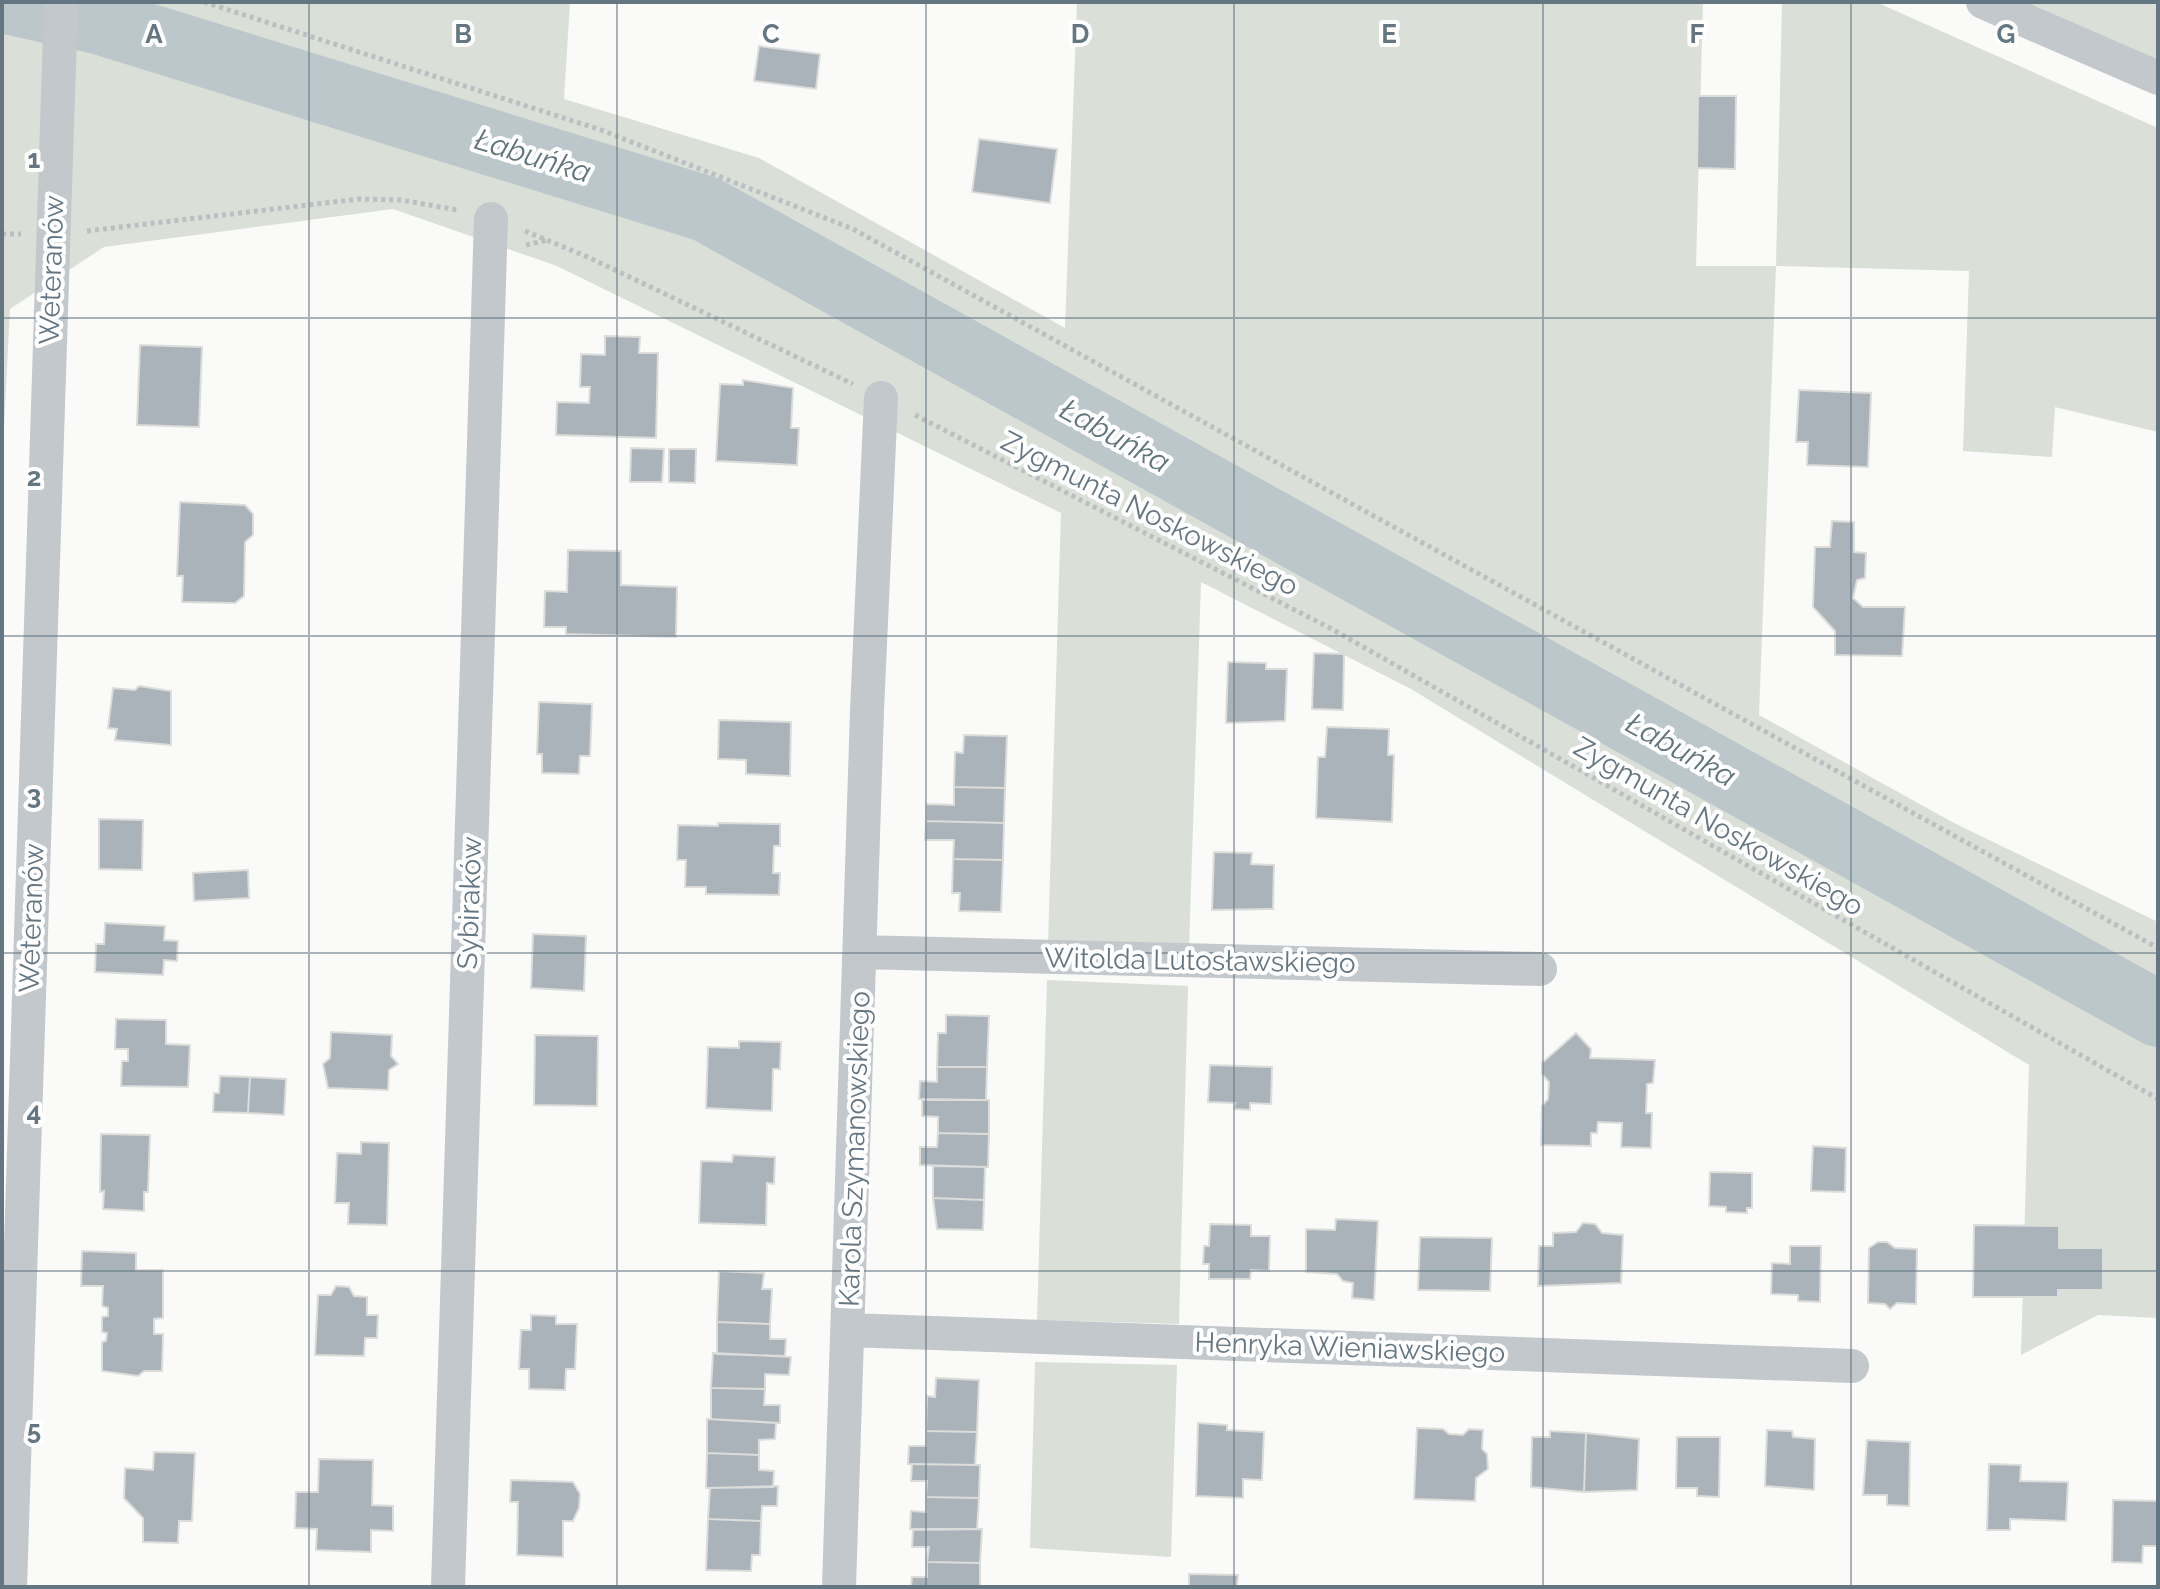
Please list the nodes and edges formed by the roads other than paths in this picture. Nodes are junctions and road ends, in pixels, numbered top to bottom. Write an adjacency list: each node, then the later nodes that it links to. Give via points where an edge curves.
1 (61, 2): 10 (street, Weteranów)
2 (1983, 2): 3 (street)
3 (2158, 78)
4 (491, 219): 11 (street, Sybiraków)
5 (881, 398): 6 (street, Karola Szymanowskiego)
6 (860, 952): 7 (street, Witolda Lutosławskiego); 8 (street, Karola Szymanowskiego)
7 (1540, 969)
8 (848, 1330): 9 (street, Henryka Wieniawskiego); 12 (street, Karola Szymanowskiego)
9 (1852, 1366)
10 (10, 1587)
11 (448, 1587)
12 (839, 1587)

